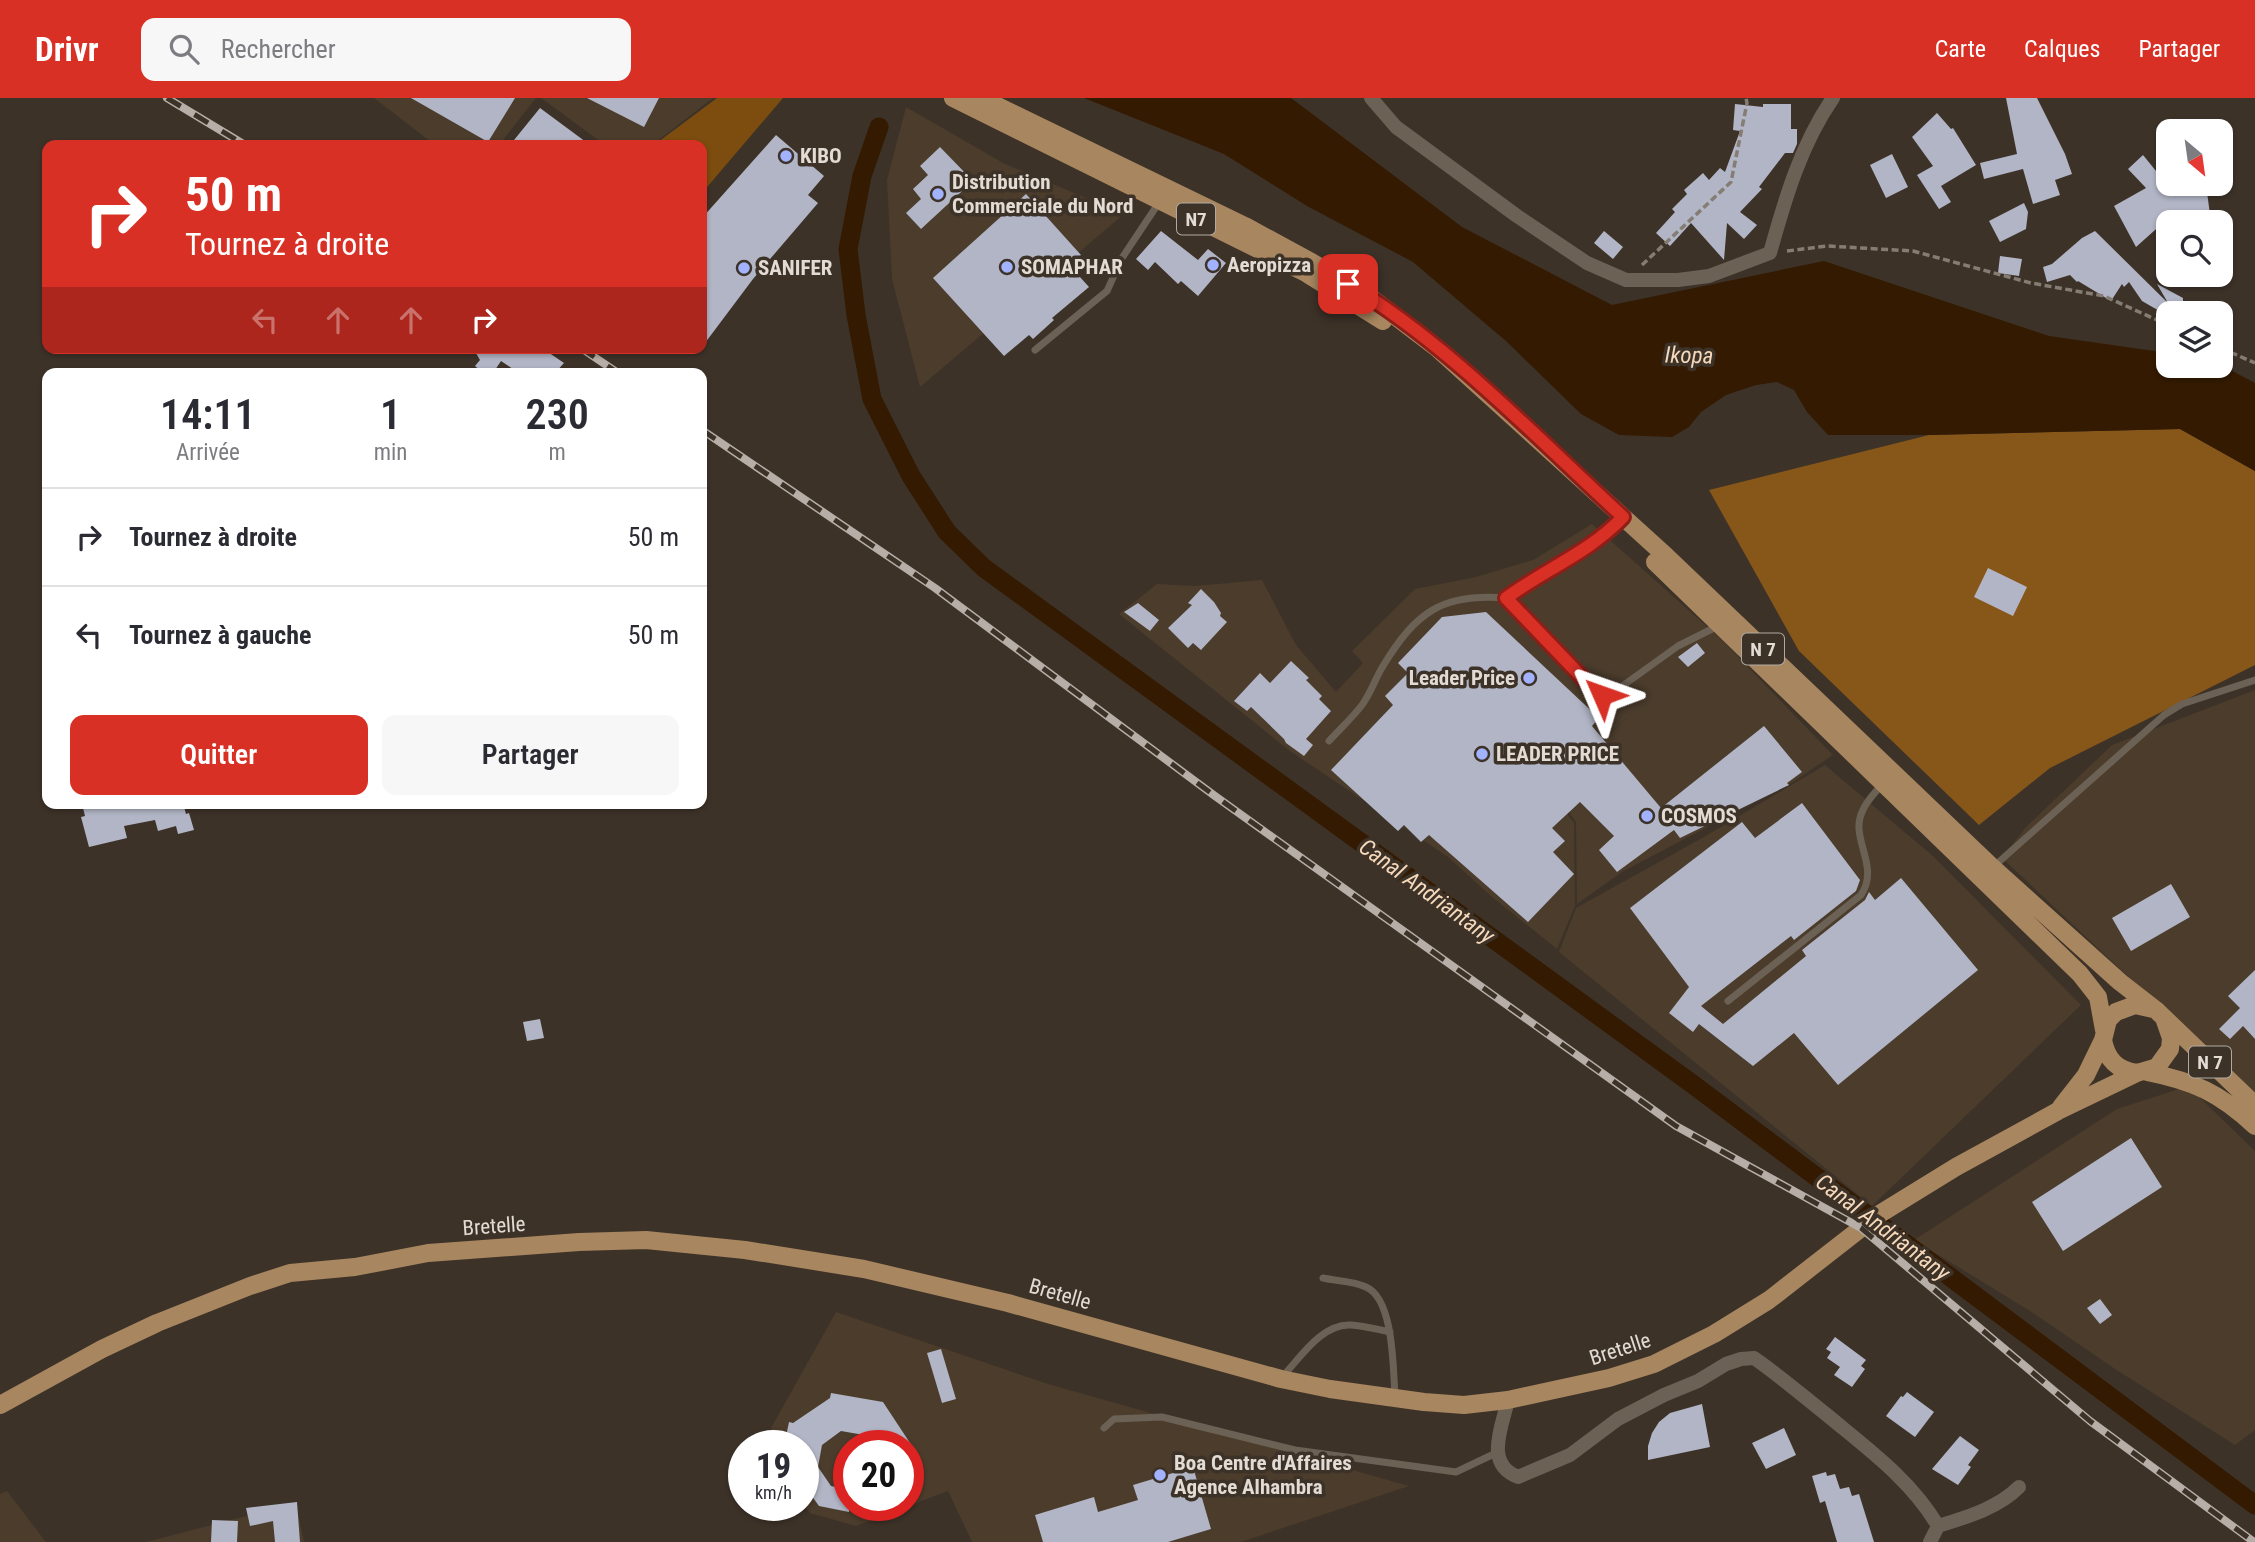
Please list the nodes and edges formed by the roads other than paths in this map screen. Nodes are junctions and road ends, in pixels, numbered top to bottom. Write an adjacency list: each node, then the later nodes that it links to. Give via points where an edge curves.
1 (953, 98): 5 (main road, N7)
2 (981, 98): 5 (main road, N7)
3 (1371, 98): 4 (street, via 1396,127 1587,263 1626,280 1678,280 1709,276 1770,253 1787,191 1818,119)
4 (1833, 98)
5 (1164, 194): 6 (main road, N7, via 1245,226); 7 (lane, via 1122,258 1107,291); 8 (main road, N7, via 1357,303)
6 (1366, 294): 9 (main road, N 7, via 1470,377)
7 (1035, 350)
8 (1430, 356): 9 (main road, N 7)
9 (1619, 522): 10 (lane); 11 (main road, N 7)
10 (1506, 598): 11 (lane, via 1602,695 1614,692 1678,646); 13 (lane, via 1464,598 1441,604 1425,615 1401,640 1362,705)
11 (1725, 622): 14 (main road, N 7)
12 (2255, 680): 15 (lane, via 2182,704 2164,715)
13 (1329, 741)
14 (1888, 777): 15 (main road, N 7); 16 (lane, via 1861,811 1861,838 1870,878 1861,895)
15 (1988, 873): 17 (main road, N 7); 18 (main road, N 7, via 2098,998)
16 (1728, 1001)
17 (2160, 1014): 18 (main road, via 2135,1004 2125,1007 2116,1012); 19 (main road, via 2171,1038 2170,1049 2157,1067); 20 (main road, N 7)
18 (2103, 1035): 19 (main road, via 2110,1060 2117,1067); 21 (main road, via 2086,1074)
19 (2142, 1072): 21 (main road, Bretelle); 22 (main road, N 7, via 2207,1089)
20 (2255, 1105)
21 (2058, 1111): 27 (main road, Bretelle, via 1878,1215 1769,1300 1689,1348 1609,1378)
22 (2255, 1126)
23 (1323, 1278): 24 (lane, via 1366,1287 1376,1294)
24 (1390, 1332): 25 (lane, via 1336,1326); 26 (lane)
25 (1281, 1379): 26 (main road, Bretelle); 28 (main road, Bretelle, via 1008,1303 864,1269 646,1240 428,1253 290,1273 158,1323)
26 (1396, 1400): 27 (main road, Bretelle, via 1464,1405)
27 (1508, 1400): 30 (street)
28 (0, 1405)
29 (1104, 1428): 30 (lane, via 1114,1419 1162,1417 1295,1450 1456,1472)
30 (1496, 1453): 32 (street, via 1508,1473 1527,1475 1570,1455 1618,1419 1664,1395 1726,1364 1754,1358 1908,1484)
31 (2019, 1487): 32 (street, via 2008,1499)
32 (1938, 1526): 33 (street)
33 (1930, 1542)

